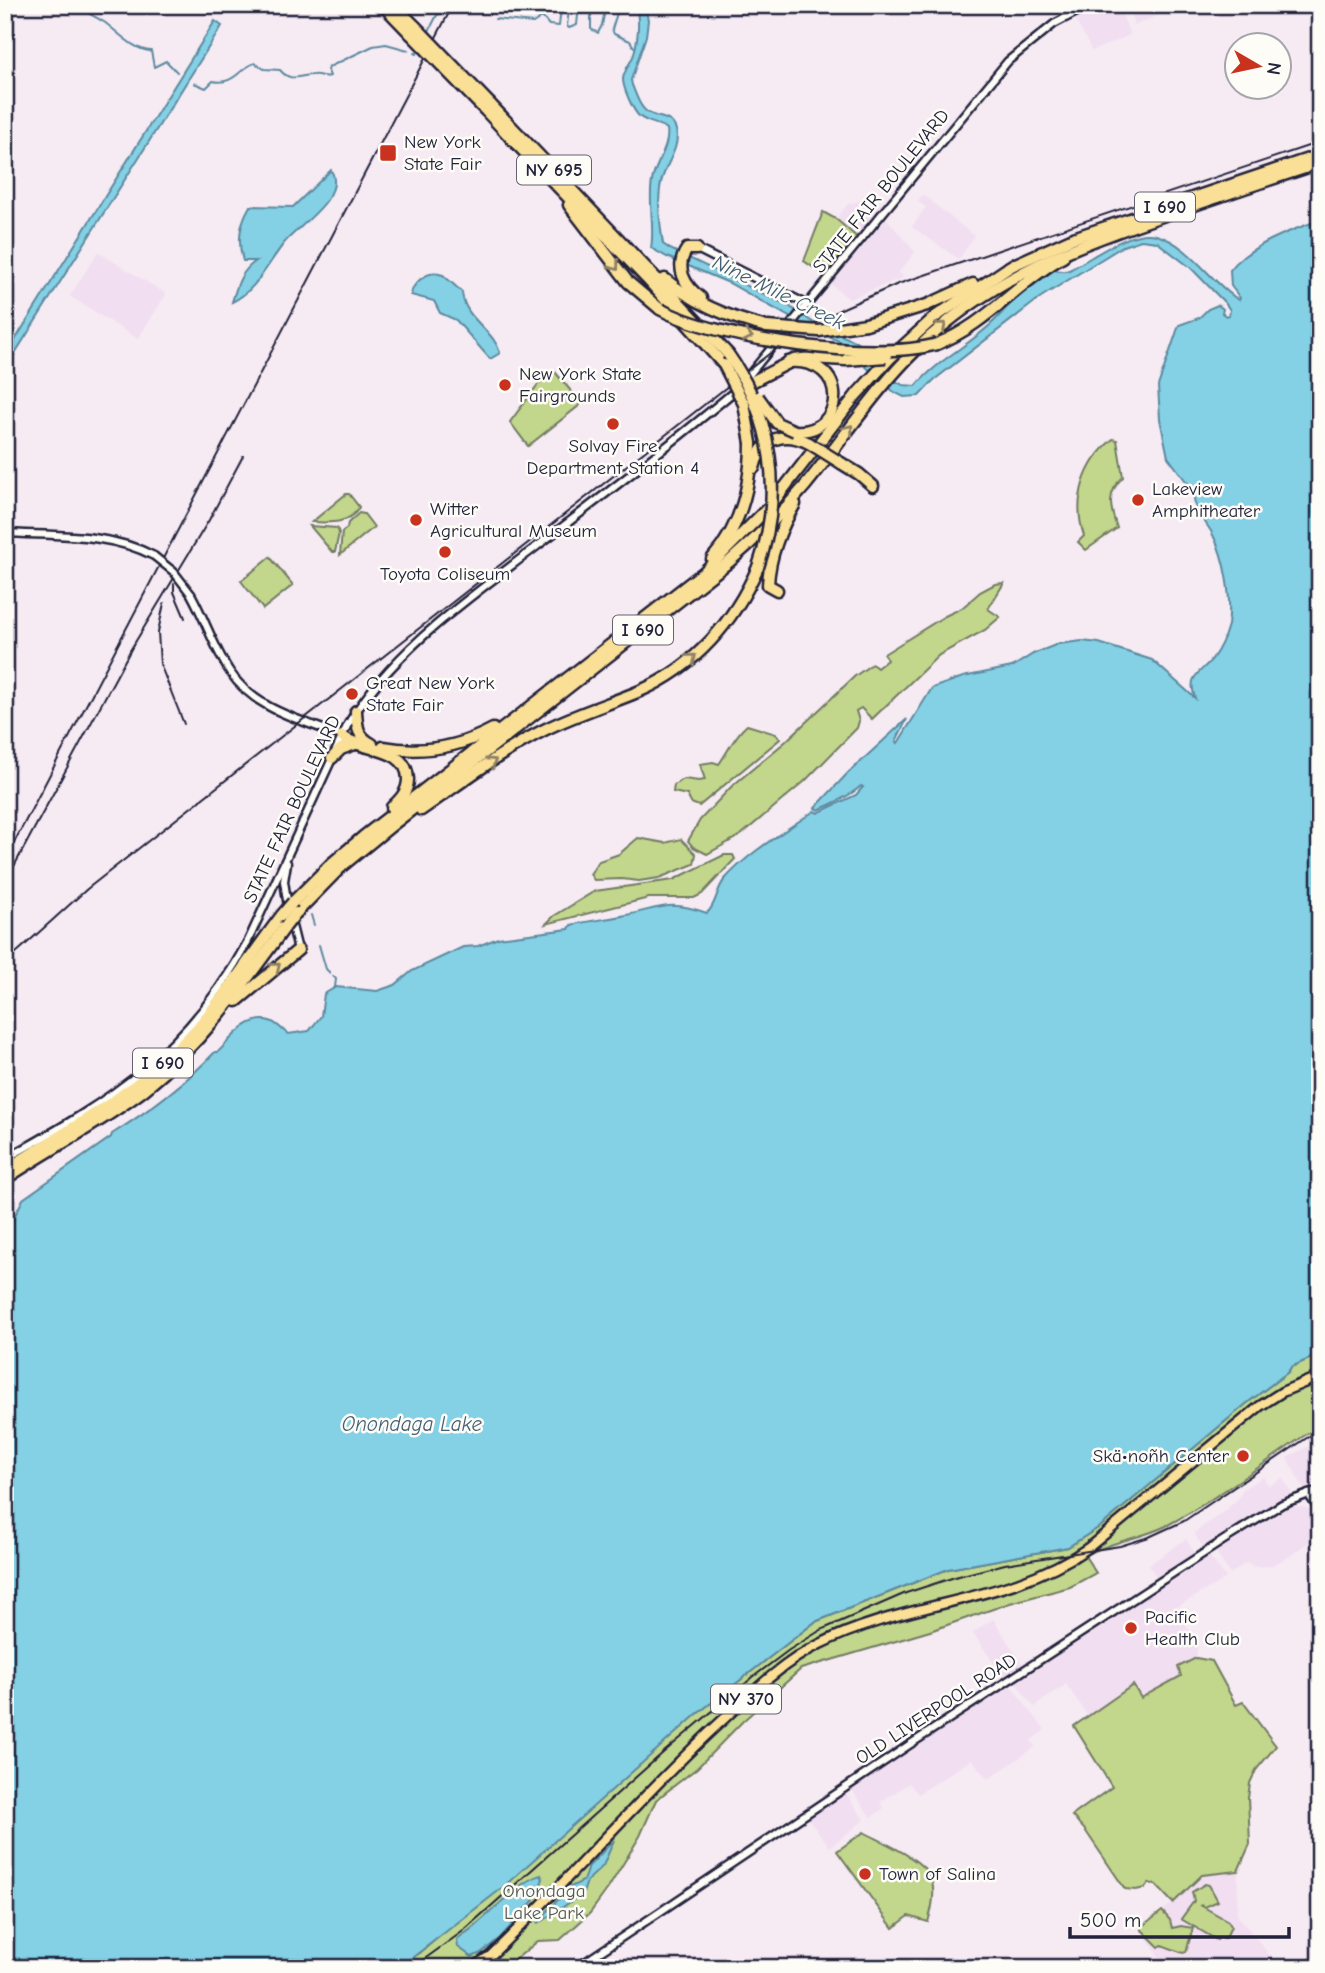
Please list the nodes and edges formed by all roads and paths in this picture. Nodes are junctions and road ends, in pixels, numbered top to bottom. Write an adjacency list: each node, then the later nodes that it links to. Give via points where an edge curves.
1 (383, 5): 4 (highway, NY 695)
2 (1090, 5): 13 (main road, STATE FAIR BOULEVARD, via 1054,24 1007,61)
3 (395, 6): 4 (highway, NY 695)
4 (413, 30): 5 (highway, NY 695, bridge)
5 (488, 108): 6 (highway, NY 695); 10 (highway, NY 695)
6 (510, 137): 15 (highway, one-way to 15, bridge, via 628,282 680,319 791,343 887,352); 24 (highway, bridge, via 724,365 744,404 751,443)
7 (1320, 155): 12 (highway, I 690, via 1073,238)
8 (1320, 163): 9 (highway, I 690)
9 (1134, 225): 15 (highway, via 1055,262 972,326); 21 (highway, I 690, one-way to 9, via 882,387 950,319 1003,282 1065,251)
10 (618, 237): 14 (highway, via 672,285); 16 (highway)
11 (697, 249): 13 (main road); 14 (highway, via 684,253 681,265 688,287)
12 (1014, 264): 14 (highway, bridge, via 927,305 866,324 820,331 767,327); 22 (highway, I 690, via 935,317 880,368)
13 (806, 307): 18 (main road, STATE FAIR BOULEVARD)
14 (738, 319)
15 (937, 344): 17 (highway, bridge, via 890,356)
16 (728, 354): 20 (highway, bridge, via 776,423 795,431 808,430 820,425); 34 (highway, one-way to 16, bridge, via 548,727 642,690 678,669 730,618 758,568 772,509 772,478 764,425 752,393)
17 (788, 362): 18 (highway); 20 (highway, via 809,362 827,375 834,390)
18 (754, 377): 19 (highway)
19 (737, 390): 28 (main road, STATE FAIR BOULEVARD, via 422,638)
20 (832, 408): 22 (highway)
21 (819, 468): 26 (highway, via 782,529 767,582); 34 (highway, I 690, via 781,513 730,561)
22 (792, 481): 27 (highway, I 690, via 726,552)
23 (873, 486): 24 (highway, bridge, via 809,443 785,437 764,446)
24 (745, 498): 27 (highway, via 715,556)
25 (5, 533): 30 (main road, bridge, via 106,540 154,556 191,594 228,670 248,693 270,708)
26 (776, 590)
27 (673, 595): 29 (highway, I 690)
28 (356, 711): 30 (main road, STATE FAIR BOULEVARD); 32 (highway, via 358,730)
29 (520, 713): 32 (highway, via 453,746 408,750); 36 (highway, I 690)
30 (342, 736): 31 (highway); 32 (highway); 33 (main road, STATE FAIR BOULEVARD)
31 (356, 743): 33 (highway, via 346,745); 36 (highway, via 399,759 408,775 407,787 396,804)
32 (376, 746)
33 (332, 758): 35 (main road, STATE FAIR BOULEVARD)
34 (373, 841): 40 (highway, I 690, bridge, via 296,913)
35 (288, 854): 37 (main road, STATE FAIR BOULEVARD); 38 (main road, via 284,881)
36 (331, 864): 38 (highway, I 690)
37 (273, 888): 38 (main road); 41 (main road, STATE FAIR BOULEVARD, via 230,972 172,1046 104,1101)
38 (289, 901): 39 (main road); 42 (highway, I 690, bridge, via 210,1014 173,1054 118,1099)
39 (298, 950): 40 (highway, one-way to 39)
40 (209, 1028): 43 (highway, I 690, via 144,1089)
41 (5, 1159)
42 (5, 1170)
43 (5, 1179)
44 (1320, 1376): 48 (main road, NY 370, via 1254,1410 1066,1562 1031,1578 847,1632 801,1654 657,1781)
45 (1320, 1490): 46 (main road, OLD LIVERPOOL ROAD)
46 (1308, 1494): 47 (main road); 50 (main road, OLD LIVERPOOL ROAD, via 1255,1520)
47 (1320, 1511)
48 (487, 1959): 49 (highway)
49 (477, 1968)
50 (576, 1968)

